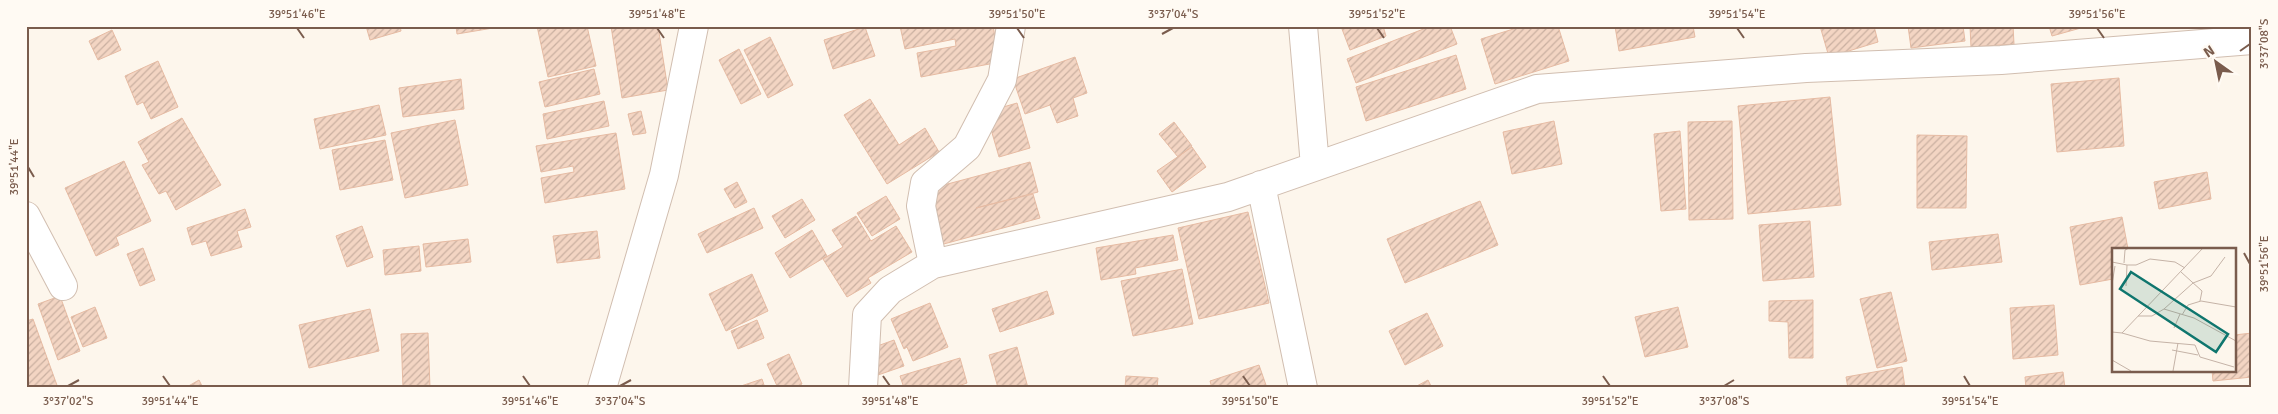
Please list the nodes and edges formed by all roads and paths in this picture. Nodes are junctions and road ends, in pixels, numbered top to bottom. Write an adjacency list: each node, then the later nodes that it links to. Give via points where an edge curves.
1 (694, 26): 10 (street, via 664,176)
2 (1012, 26): 8 (street, via 1002,80 967,147 925,183 921,206)
3 (1303, 26): 5 (street)
4 (2252, 40): 5 (street, via 2001,60 1806,68 1537,89)
5 (1315, 166): 6 (street)
6 (1261, 185): 8 (street, via 1228,197); 12 (street)
7 (26, 216): 9 (street)
8 (933, 264): 11 (street, via 890,290 867,315)
9 (63, 286)
10 (602, 388)
11 (863, 388)
12 (1303, 388)

